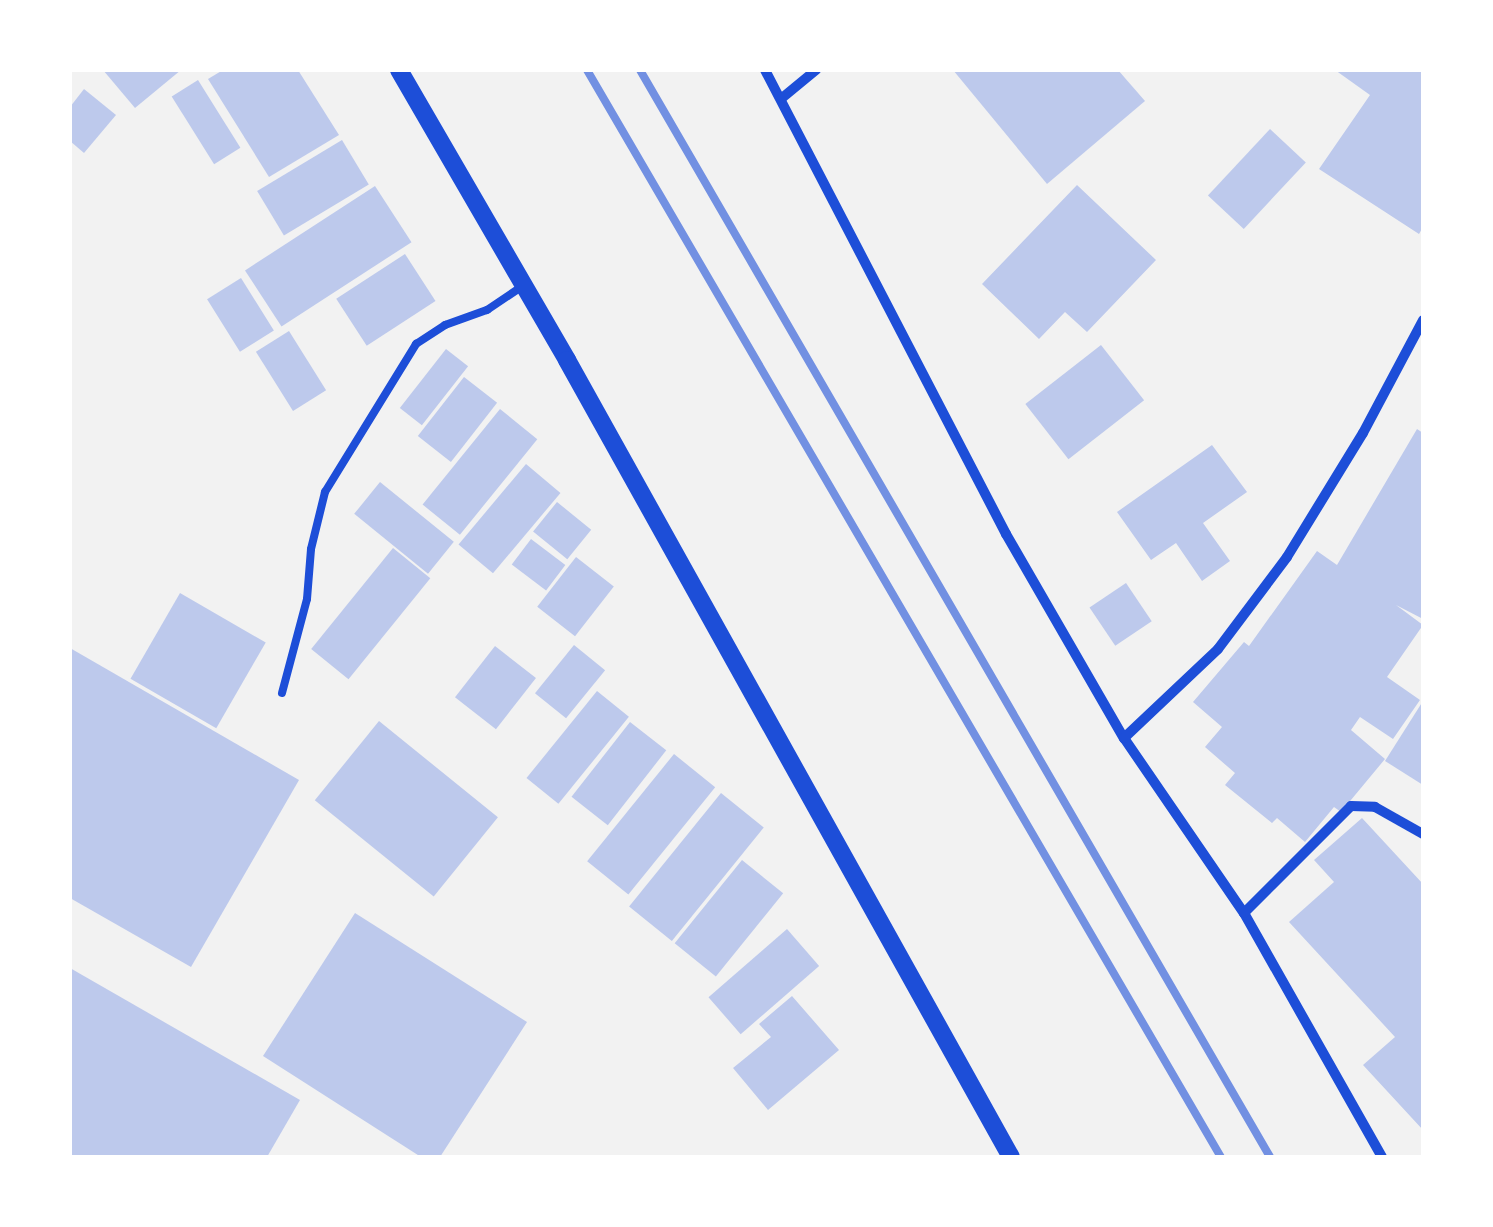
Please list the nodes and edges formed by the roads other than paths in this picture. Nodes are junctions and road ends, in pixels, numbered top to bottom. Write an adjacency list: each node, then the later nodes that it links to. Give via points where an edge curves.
1 (399, 70): 5 (street)
2 (765, 70): 4 (street)
3 (816, 70): 4 (street)
4 (782, 98): 8 (street, via 1006,534)
5 (524, 285): 7 (lane, via 416,344 325,492); 11 (street)
6 (1423, 320): 8 (street, via 1286,557 1218,649)
7 (282, 693)
8 (1124, 738): 10 (street)
9 (1423, 834): 10 (street, via 1375,806 1351,806)
10 (1244, 914): 12 (street)
11 (1011, 1157)
12 (1382, 1157)

